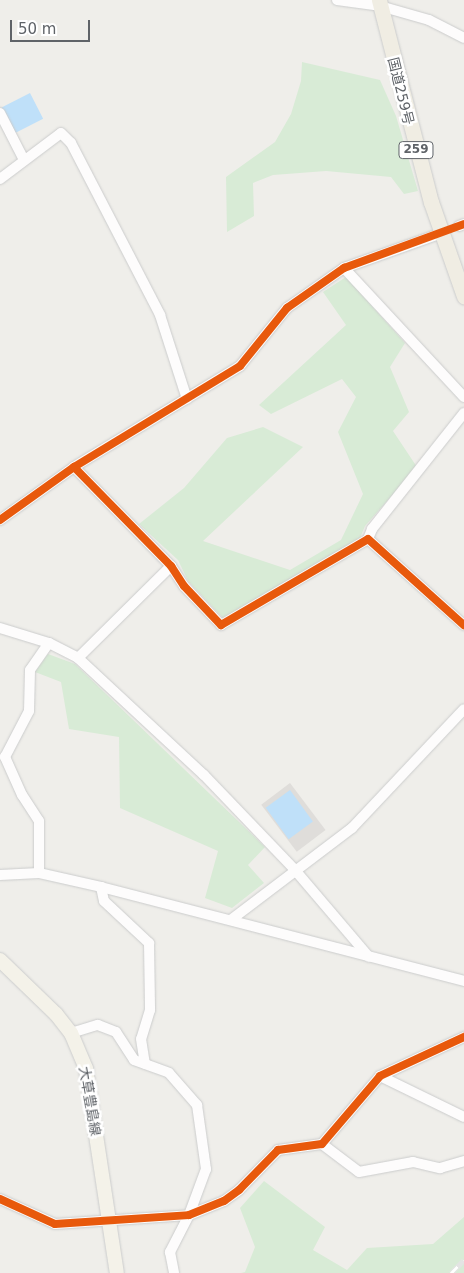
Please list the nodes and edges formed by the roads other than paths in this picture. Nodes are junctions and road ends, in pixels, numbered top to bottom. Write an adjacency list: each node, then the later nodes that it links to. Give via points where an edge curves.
1 (337, 0): 2 (street)
2 (379, 3): 3 (street, via 429,20); 9 (highway, 国道259号 / 259, via 431,202)
3 (464, 38)
4 (0, 113): 5 (street)
5 (24, 160): 6 (street); 11 (street, via 61,133 71,143 160,315)
6 (0, 179)
7 (436, 236): 8 (street)
8 (344, 268): 10 (street); 11 (street, via 288,308 240,366)
9 (464, 296)
10 (464, 397)
11 (187, 399): 13 (street)
12 (464, 413): 15 (street, via 372,529)
13 (74, 468): 14 (street); 16 (street)
14 (0, 520)
15 (368, 539): 16 (street, via 221,625); 17 (street)
16 (170, 566): 20 (street)
17 (464, 626)
18 (0, 628): 19 (street)
19 (49, 643): 20 (street); 23 (street, via 30,670 29,711 5,758 22,795 39,821)
20 (78, 658): 22 (street, via 204,775)
21 (464, 709): 22 (street, via 352,828)
22 (295, 870): 26 (street); 27 (street)
23 (39, 873): 24 (street); 25 (street)
24 (0, 875)
25 (102, 887): 26 (street, via 183,910); 32 (street, via 104,901 149,943 150,1010 141,1039)
26 (232, 919): 27 (street)
27 (368, 957): 29 (street)
28 (0, 960): 30 (main road, 大草豊島線, via 28,983)
29 (464, 981)
30 (71, 1033): 32 (street, via 98,1025 116,1032 134,1060); 39 (main road, 大草豊島線, via 86,1069)
31 (464, 1038): 33 (street)
32 (145, 1064): 38 (street, via 169,1073 197,1105 206,1169)
33 (380, 1076): 34 (street); 35 (street)
34 (464, 1117)
35 (322, 1144): 36 (street, via 359,1172 412,1162 440,1168); 38 (street, via 278,1150 224,1201)
36 (464, 1161)
37 (0, 1198): 39 (street, via 54,1224)
38 (189, 1215): 39 (street); 41 (street, via 170,1252)
39 (110, 1223): 40 (main road, 大草豊島線)
40 (117, 1273)
41 (174, 1273)

